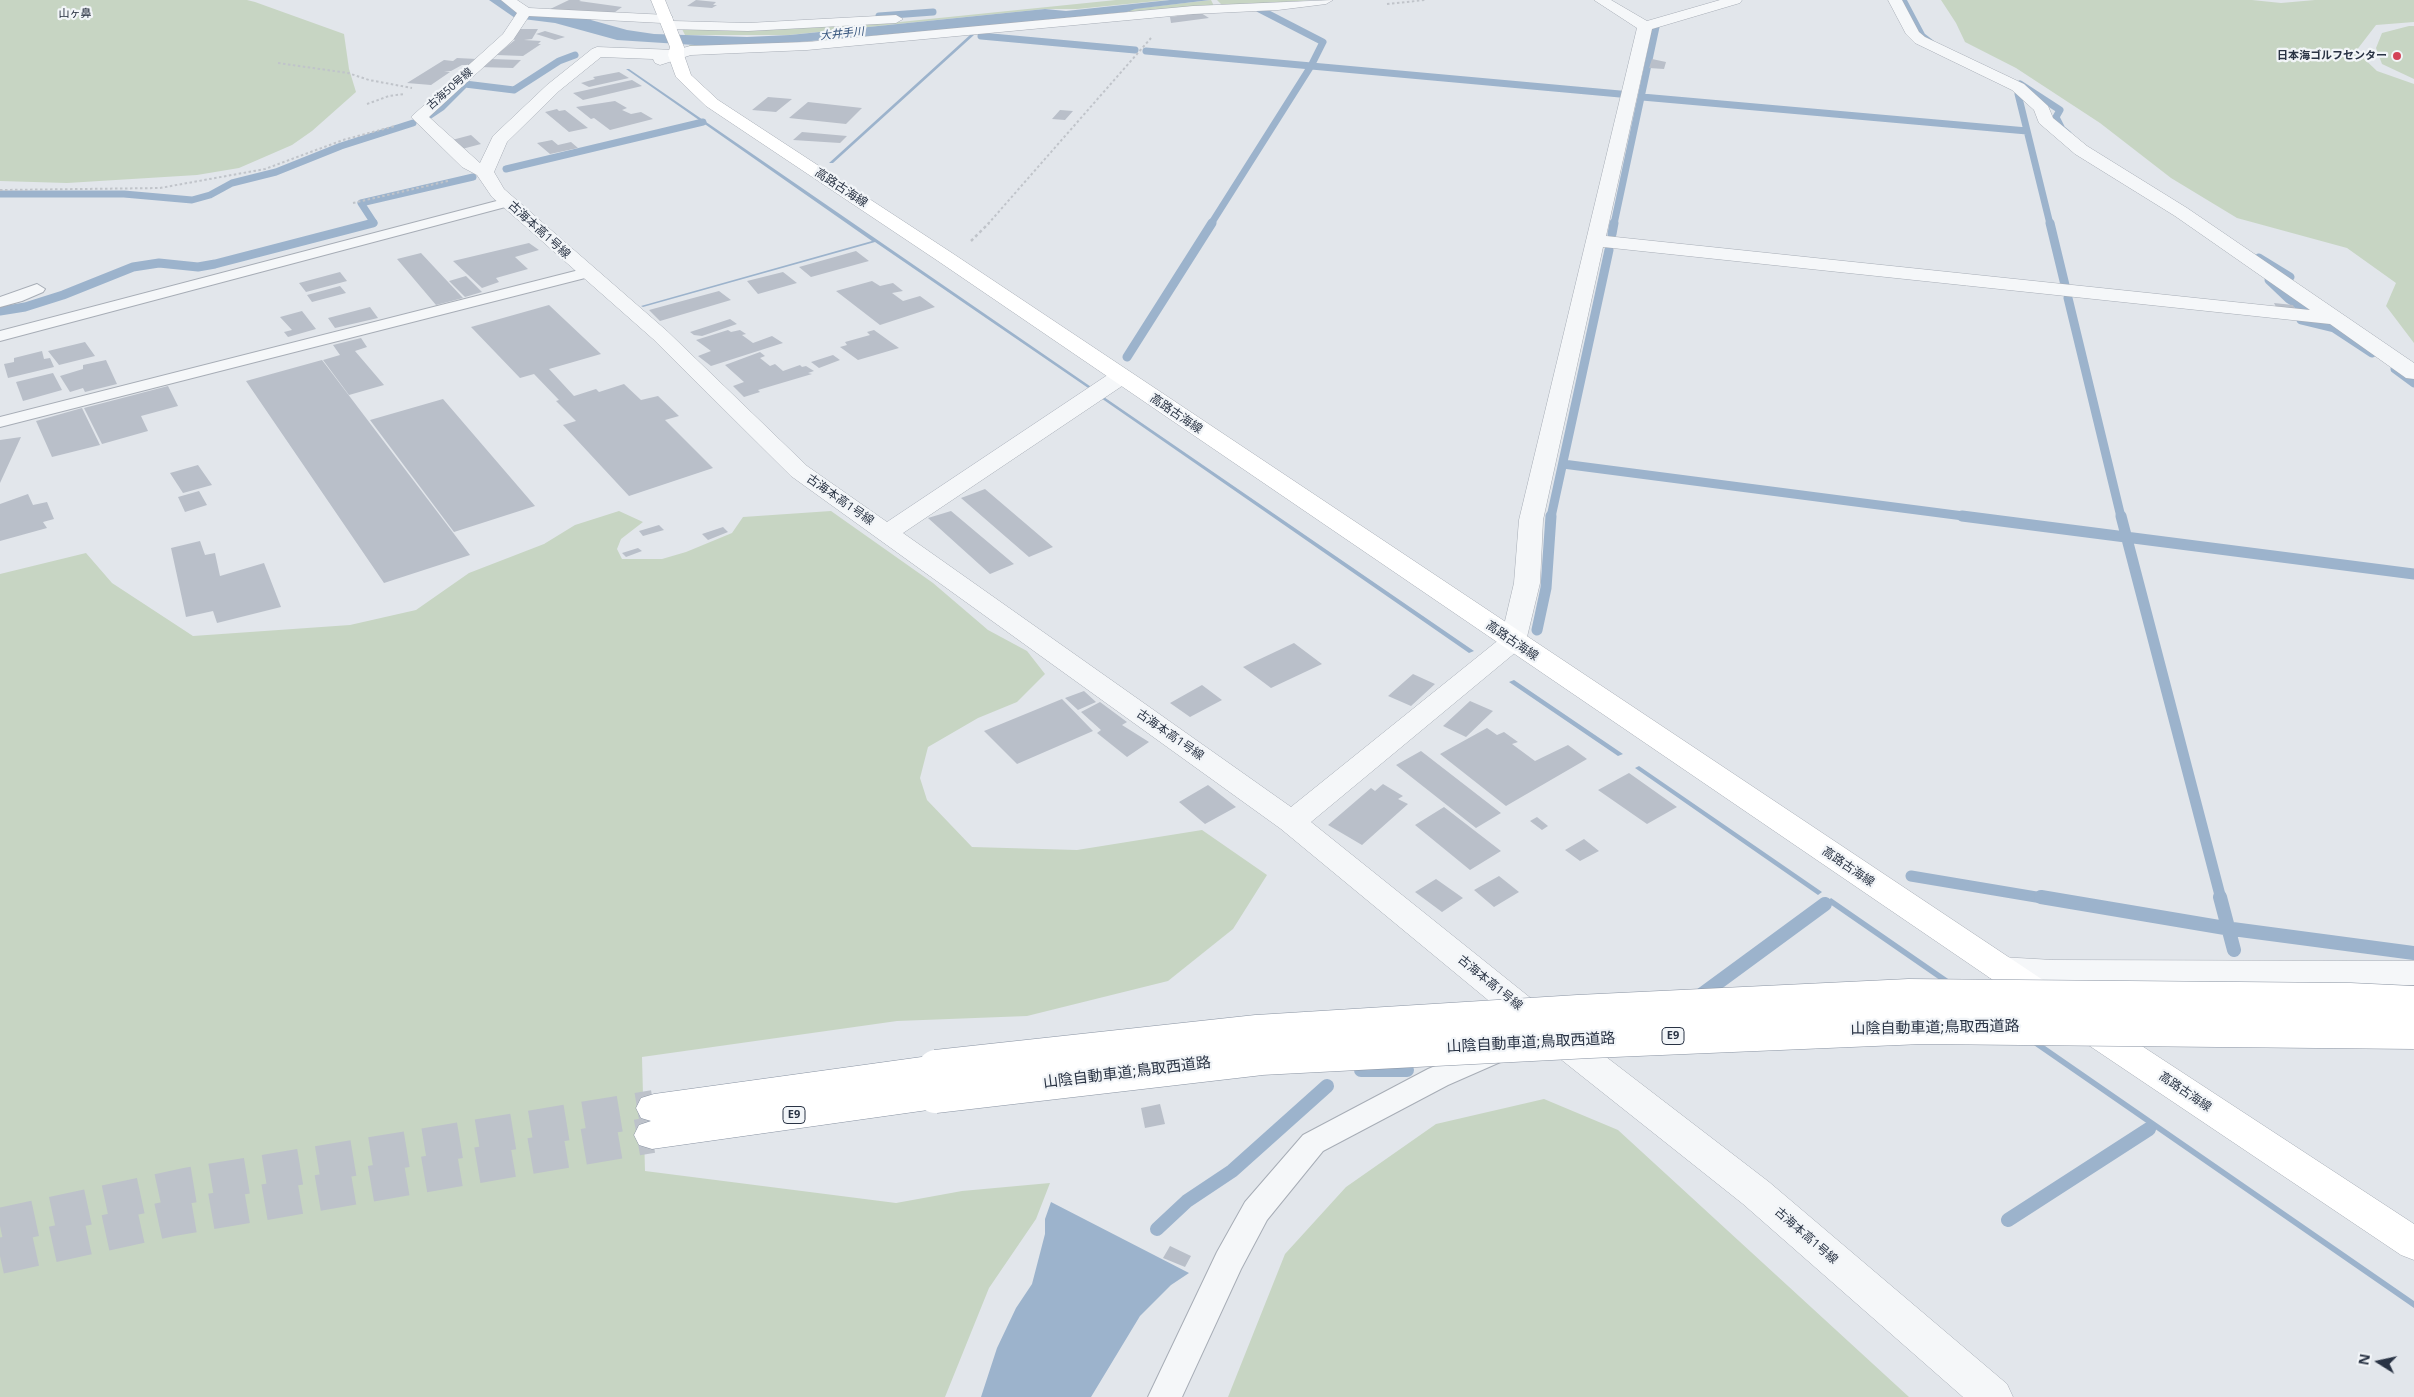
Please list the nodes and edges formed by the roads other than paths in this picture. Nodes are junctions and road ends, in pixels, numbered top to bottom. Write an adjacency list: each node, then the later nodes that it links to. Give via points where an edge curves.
1 (508, 0): 9 (street)
2 (658, 0): 13 (main road, 高路古海線)
3 (1326, 0): 7 (street, via 1278,6)
4 (1601, 0): 12 (street)
5 (1735, 0): 12 (street)
6 (1895, 0): 20 (street, via 1913,34 1920,40 2018,87 2042,109 2051,126 2081,150 2181,212)
7 (1216, 3): 13 (street, via 1153,14 807,46 690,51)
8 (883, 5): 11 (street)
9 (525, 12): 13 (street); 14 (street, 古海50号線, via 508,37 419,116 468,164)
10 (914, 18): 11 (street)
11 (864, 22): 13 (street, via 748,27)
12 (1645, 26): 16 (street)
13 (672, 35): 14 (street, via 567,77 499,140); 23 (main road, 高路古海線, via 684,77 712,103)
14 (485, 172): 15 (street, 古海本高1号線)
15 (508, 202): 17 (street, 古海本高1号線); 21 (lane)
16 (1596, 241): 20 (street); 26 (street, via 1531,520 1527,583)
17 (587, 273): 24 (lane); 25 (street, 古海本高1号線, via 660,335 799,471)
18 (38, 289): 19 (lane)
19 (0, 302)
20 (2336, 319): 22 (street)
21 (0, 336)
22 (2414, 373)
23 (1120, 377): 25 (street); 26 (main road, 高路古海線)
24 (0, 422)
25 (887, 533): 27 (street, 古海本高1号線)
26 (1513, 641): 27 (street); 28 (main road, 高路古海線)
27 (1292, 822): 31 (street, 古海本高1号線)
28 (2000, 968): 29 (street, via 2053,972); 35 (main road, 高路古海線)
29 (2414, 973)
30 (2414, 1004): 33 (main road, 山陰自動車道;鳥取西道路 / E9, bridge, via 1909,997 1578,1013 1257,1033)
31 (1546, 1029): 36 (lane, via 1438,1077 1313,1143 1256,1210); 37 (street, 古海本高1号線, via 1756,1193)
32 (2414, 1030): 33 (main road, 山陰自動車道;鳥取西道路 / E9, bridge, via 1922,1026 1261,1057)
33 (936, 1081): 34 (main road, 山陰自動車道;鳥取西道路 / E9)
34 (653, 1121)
35 (2414, 1244)
36 (1165, 1397)
37 (1993, 1397)

